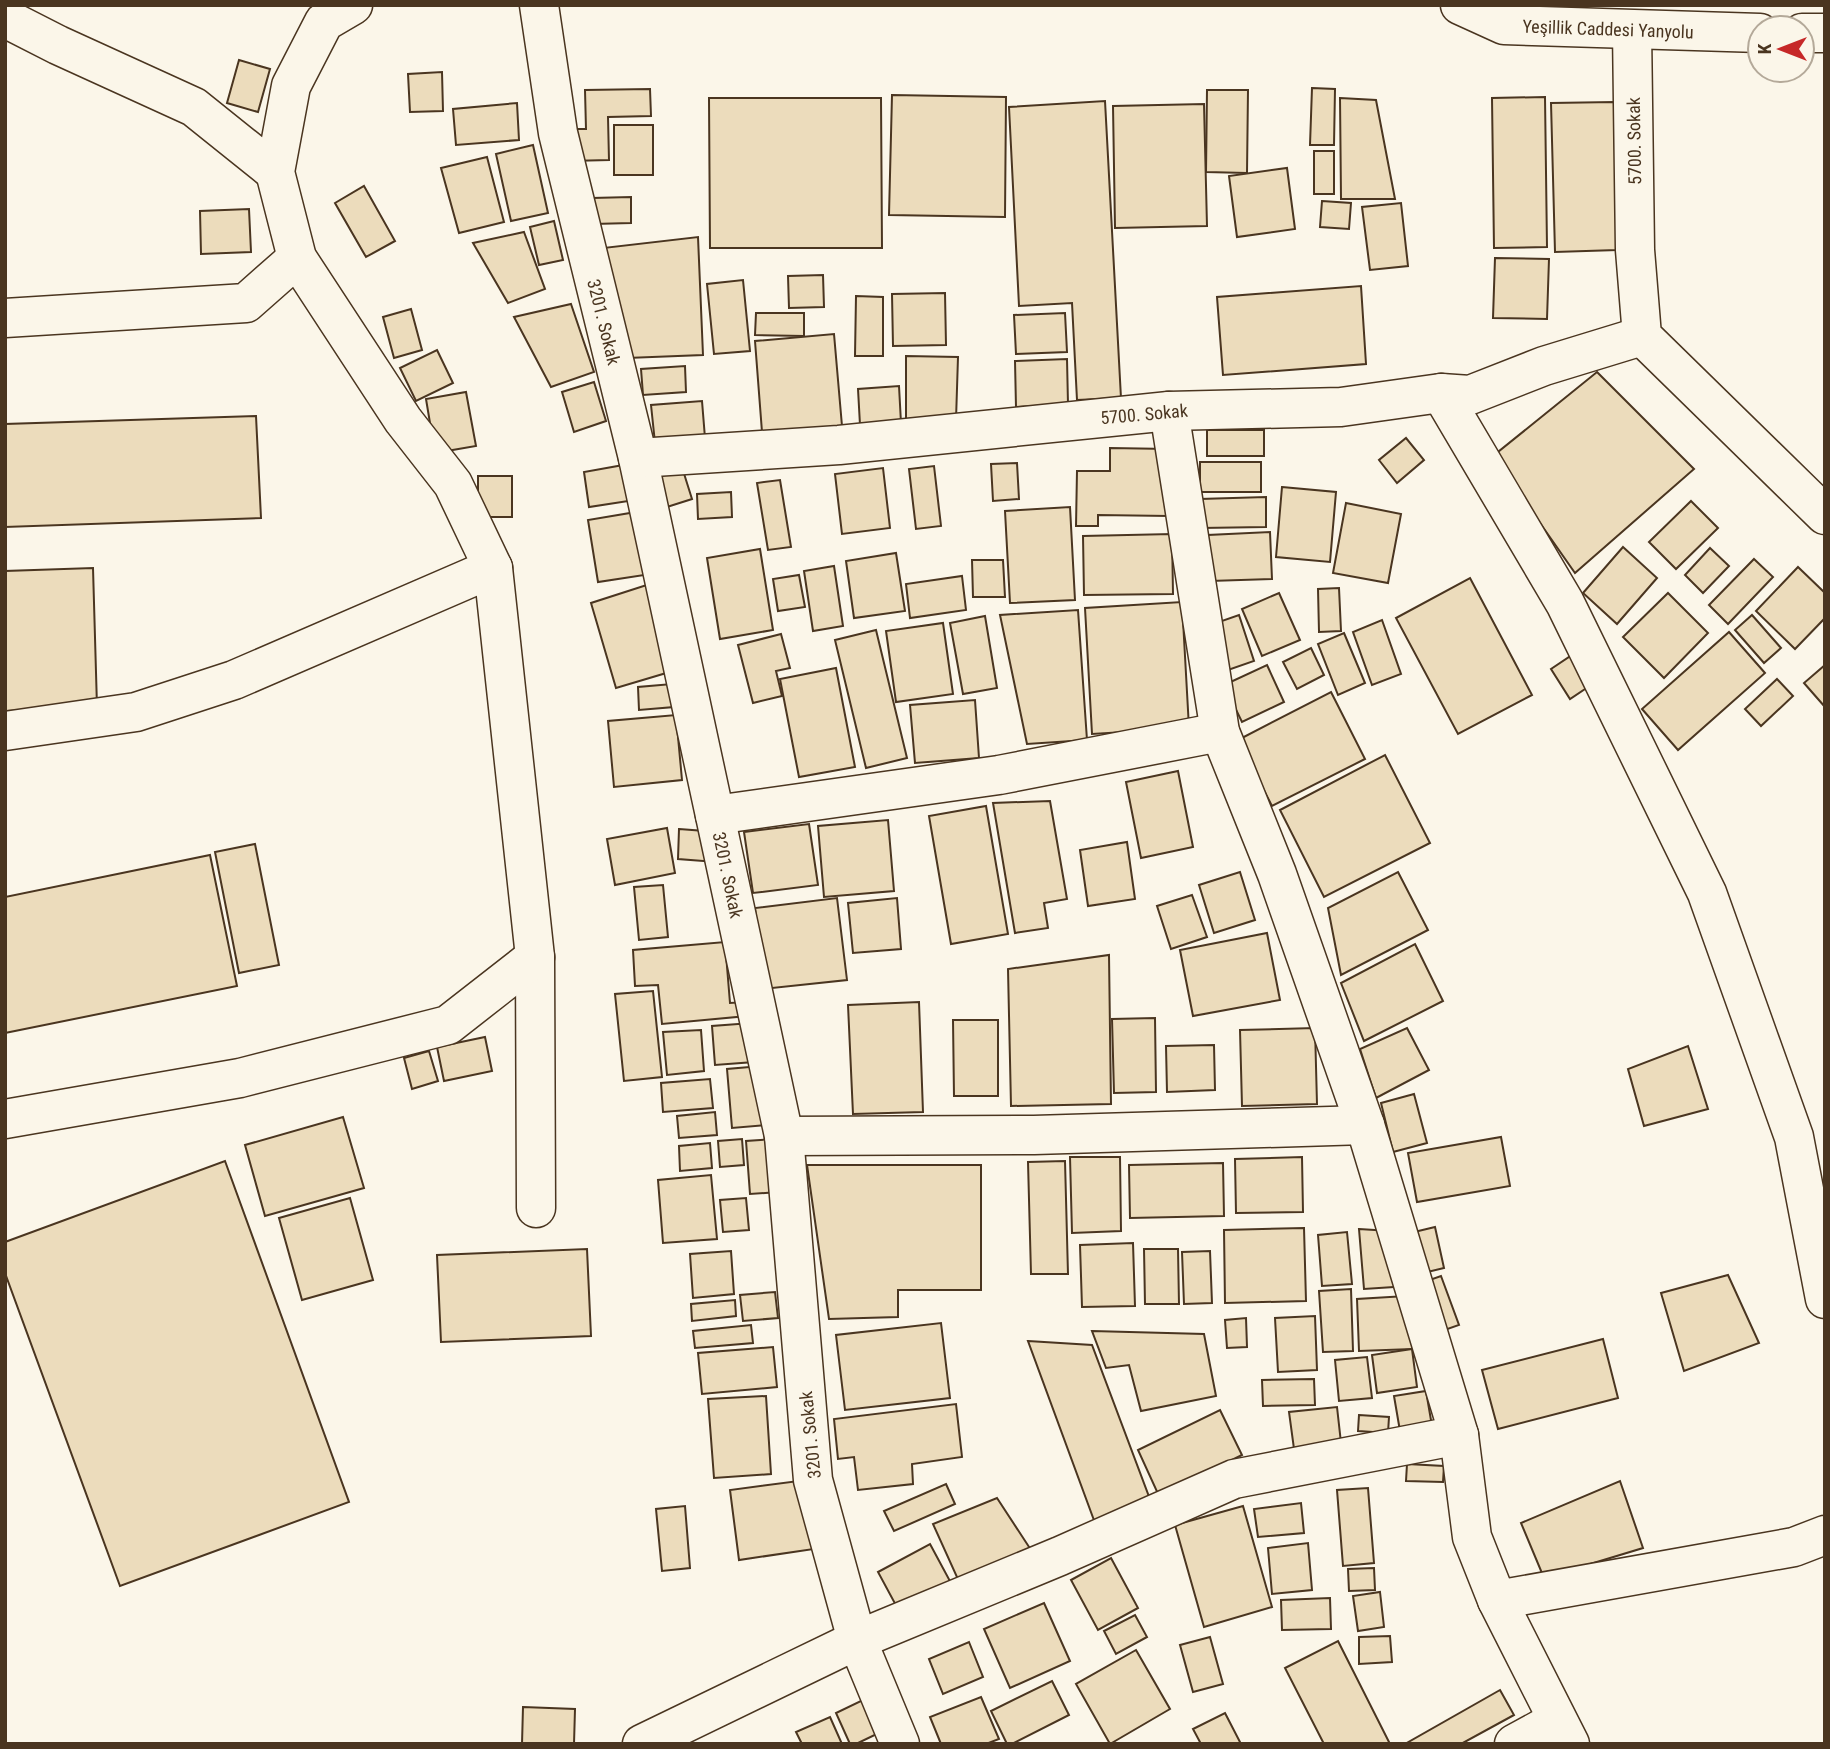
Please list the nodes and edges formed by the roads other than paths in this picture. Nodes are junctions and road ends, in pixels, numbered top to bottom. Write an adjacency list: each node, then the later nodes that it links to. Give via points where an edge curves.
1 (353, 5): 7 (street, via 324,22 291,86)
2 (539, 5): 13 (street, 3201. Sokak, via 558,133)
3 (1460, 5): 5 (street, Yeşillik Caddesi Yanyolu, via 1504,25)
4 (5, 18): 7 (street, via 194,107)
5 (1632, 30): 6 (street, Yeşillik Caddesi Yanyolu); 10 (street, 5700. Sokak, via 1635,250)
6 (1746, 33)
7 (275, 172): 8 (street)
8 (297, 258): 9 (street, via 246,303); 15 (street, via 403,420 453,484)
9 (5, 318)
10 (1642, 336): 11 (street, 5700. Sokak, via 1470,395); 14 (street)
11 (1441, 393): 12 (street, 5700. Sokak, via 1342,407); 24 (street, via 1565,603 1707,893 1794,1137)
12 (1169, 411): 13 (street, 5700. Sokak, via 839,445); 17 (street)
13 (638, 458): 18 (street, 3201. Sokak)
14 (1825, 515)
15 (494, 569): 16 (street, via 234,680 136,712); 19 (street)
16 (5, 731)
17 (1220, 732): 18 (street, via 999,775); 21 (street, via 1277,874)
18 (715, 815): 22 (street, 3201. Sokak)
19 (535, 957): 20 (street, via 448,1025 240,1078); 23 (street)
20 (5, 1119)
21 (1364, 1125): 22 (street, via 1034,1135); 25 (street)
22 (783, 1136): 28 (street, 3201. Sokak, via 813,1480)
23 (536, 1208)
24 (1825, 1299)
25 (1459, 1435): 27 (street, via 1472,1537); 28 (street, via 1234,1479)
26 (1825, 1535): 27 (street, via 1794,1547)
27 (1497, 1600): 29 (street)
28 (857, 1640): 30 (street); 31 (street, 3201. Sokak)
29 (1563, 1732): 32 (street)
30 (642, 1744)
31 (900, 1744)
32 (1514, 1744)

